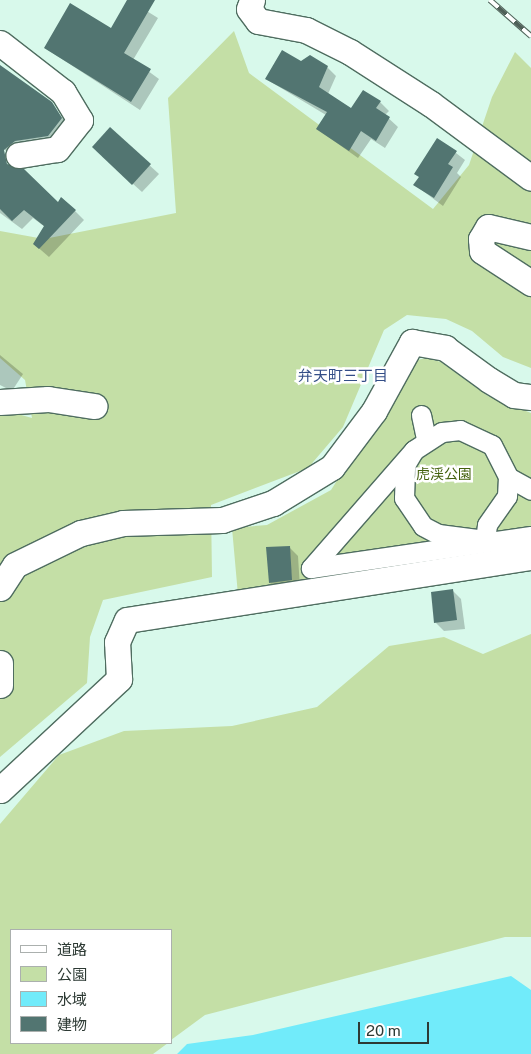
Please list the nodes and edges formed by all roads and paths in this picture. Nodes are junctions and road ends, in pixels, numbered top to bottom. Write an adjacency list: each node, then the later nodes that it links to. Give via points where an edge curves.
1 (252, 0): 4 (street, via 249,9 258,21 306,30 350,52 431,104)
2 (0, 43): 3 (street, via 63,92 80,120 57,149)
3 (18, 155)
4 (531, 178)
5 (531, 237): 6 (street, via 488,228 481,239 482,251)
6 (531, 283)
7 (531, 398): 18 (street, via 514,395 445,348 412,342 374,411 332,467 272,503 222,520 123,523 81,533 15,565)
8 (0, 402): 9 (street, via 48,400)
9 (94, 406)
10 (421, 415): 11 (street)
11 (420, 444): 12 (street, via 460,430 477,435 492,445); 15 (street, via 402,481 411,514 438,534); 17 (street)
12 (508, 477): 13 (street); 15 (street, via 507,496)
13 (531, 490)
14 (531, 536): 15 (street)
15 (475, 550): 16 (street); 17 (street); 19 (street)
16 (531, 557)
17 (311, 568): 19 (street, via 301,568)
18 (0, 588)
19 (302, 593): 22 (street, via 127,620 117,642 119,679)
20 (0, 663): 21 (street)
21 (0, 685)
22 (0, 790)

